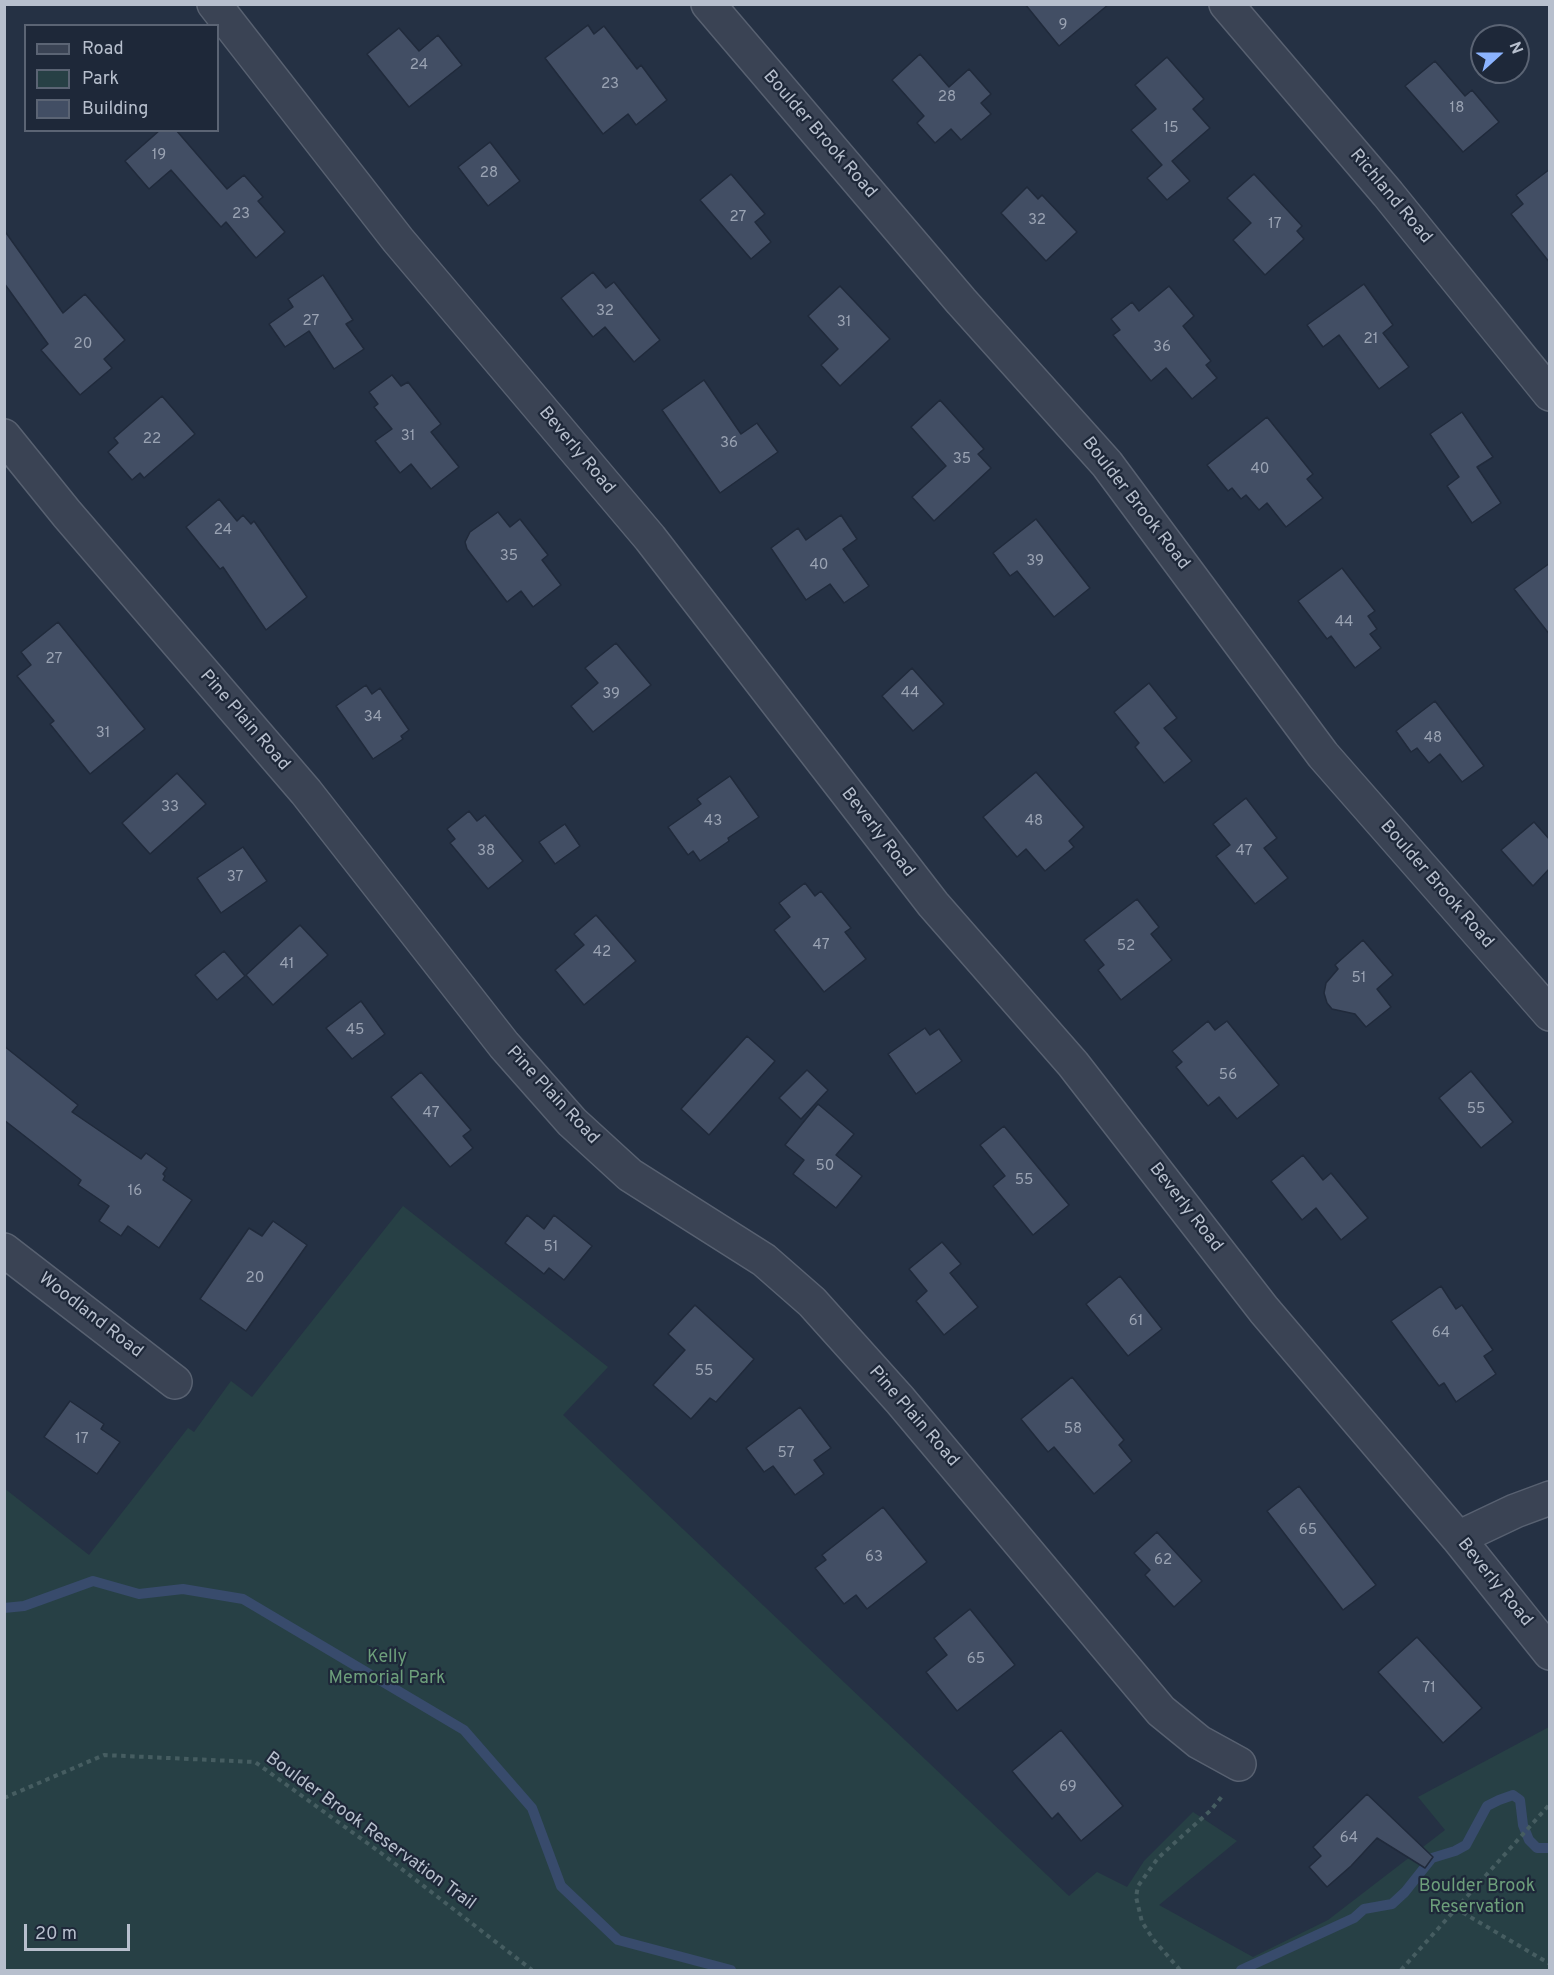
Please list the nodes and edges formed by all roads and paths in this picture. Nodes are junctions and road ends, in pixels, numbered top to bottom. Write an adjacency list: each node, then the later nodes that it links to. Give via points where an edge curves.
1 (214, 4): 10 (street, Beverly Road, via 398,240 650,538 933,904 1073,1064 1264,1310)
2 (708, 4): 6 (street, Boulder Brook Road, via 961,301 1107,464 1323,755)
3 (1226, 4): 4 (street, Richland Road, via 1388,194)
4 (1550, 394)
5 (4, 436): 12 (street, Pine Plain Road, via 306,792 504,1045 572,1122 630,1175 764,1260 812,1302 900,1400 1161,1711 1198,1742)
6 (1550, 1014)
7 (4, 1250): 8 (street, Woodland Road)
8 (176, 1382)
9 (1550, 1498): 10 (street)
10 (1458, 1538): 11 (street, Beverly Road)
11 (1550, 1653)
12 (1239, 1764): 18 (path, via 1220,1800 1158,1858 1138,1886 1136,1897 1142,1922)
13 (4, 1798): 17 (path, Boulder Brook Reservation Trail, via 104,1755 255,1762 381,1853)
14 (1550, 1804): 15 (path)
15 (1455, 1908): 16 (path); 19 (path)
16 (1550, 1964)
17 (532, 1971)
18 (1180, 1971)
19 (1401, 1971)

